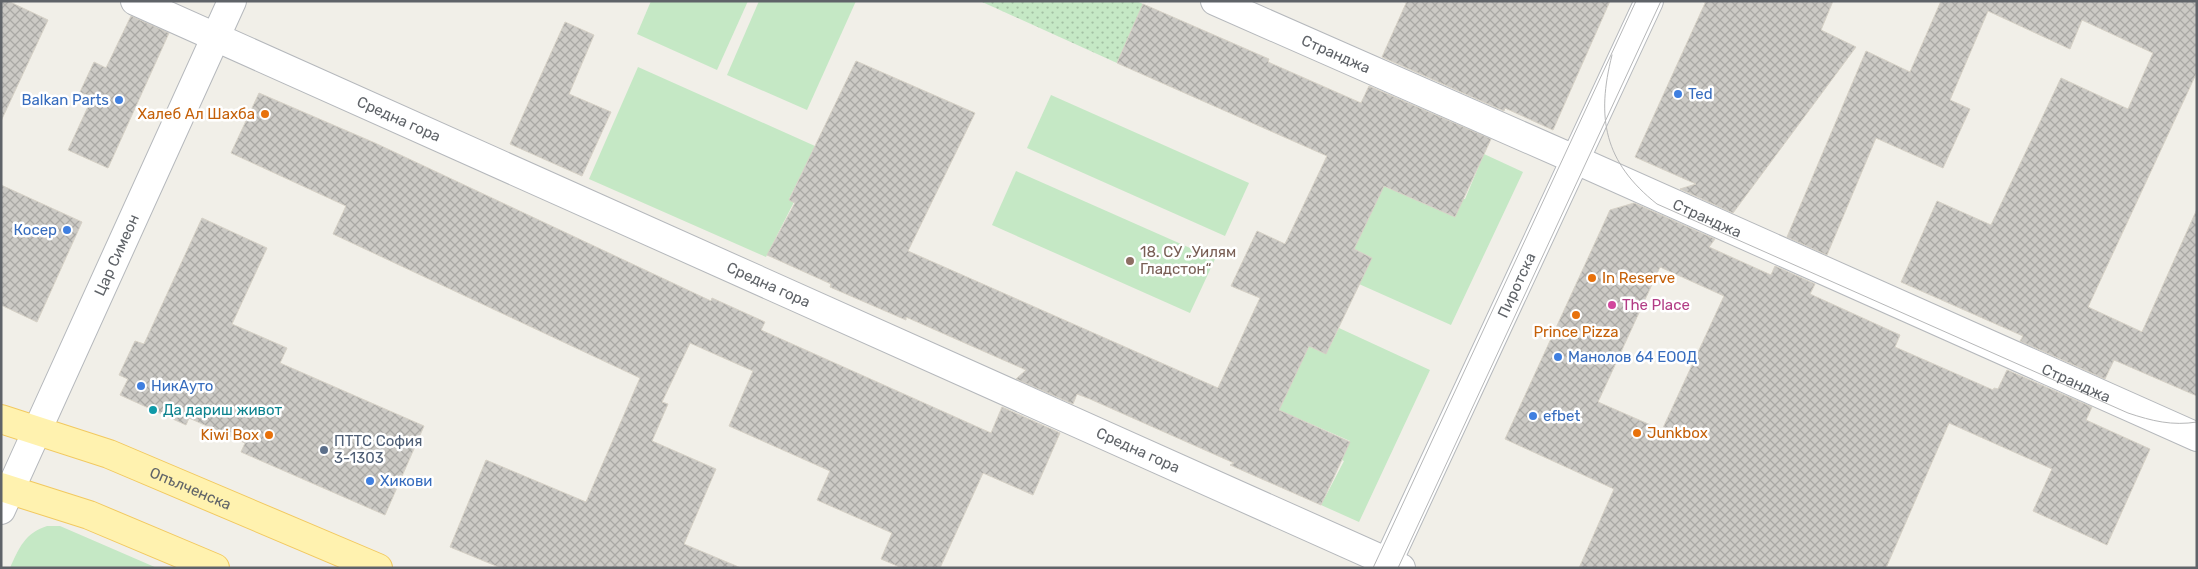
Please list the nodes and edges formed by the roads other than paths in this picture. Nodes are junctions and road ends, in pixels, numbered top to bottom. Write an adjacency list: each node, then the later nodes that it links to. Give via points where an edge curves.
1 (135, 1): 5 (street, Средна гора)
2 (232, 1): 5 (street, Цар Симеон)
3 (1215, 1): 6 (street, Странджа)
4 (1649, 1): 6 (street, Пиротска)
5 (216, 37): 8 (street, Цар Симеон); 11 (street, Средна гора)
6 (1576, 159): 9 (street, Странджа); 11 (street, Пиротска)
7 (1, 419): 8 (main road, Опълченска)
8 (37, 431): 10 (street, Цар Симеон); 13 (main road, Опълченска, via 108,454)
9 (2197, 437)
10 (4, 496): 12 (main road, via 90,515)
11 (1391, 566)
12 (215, 568)
13 (378, 568)

